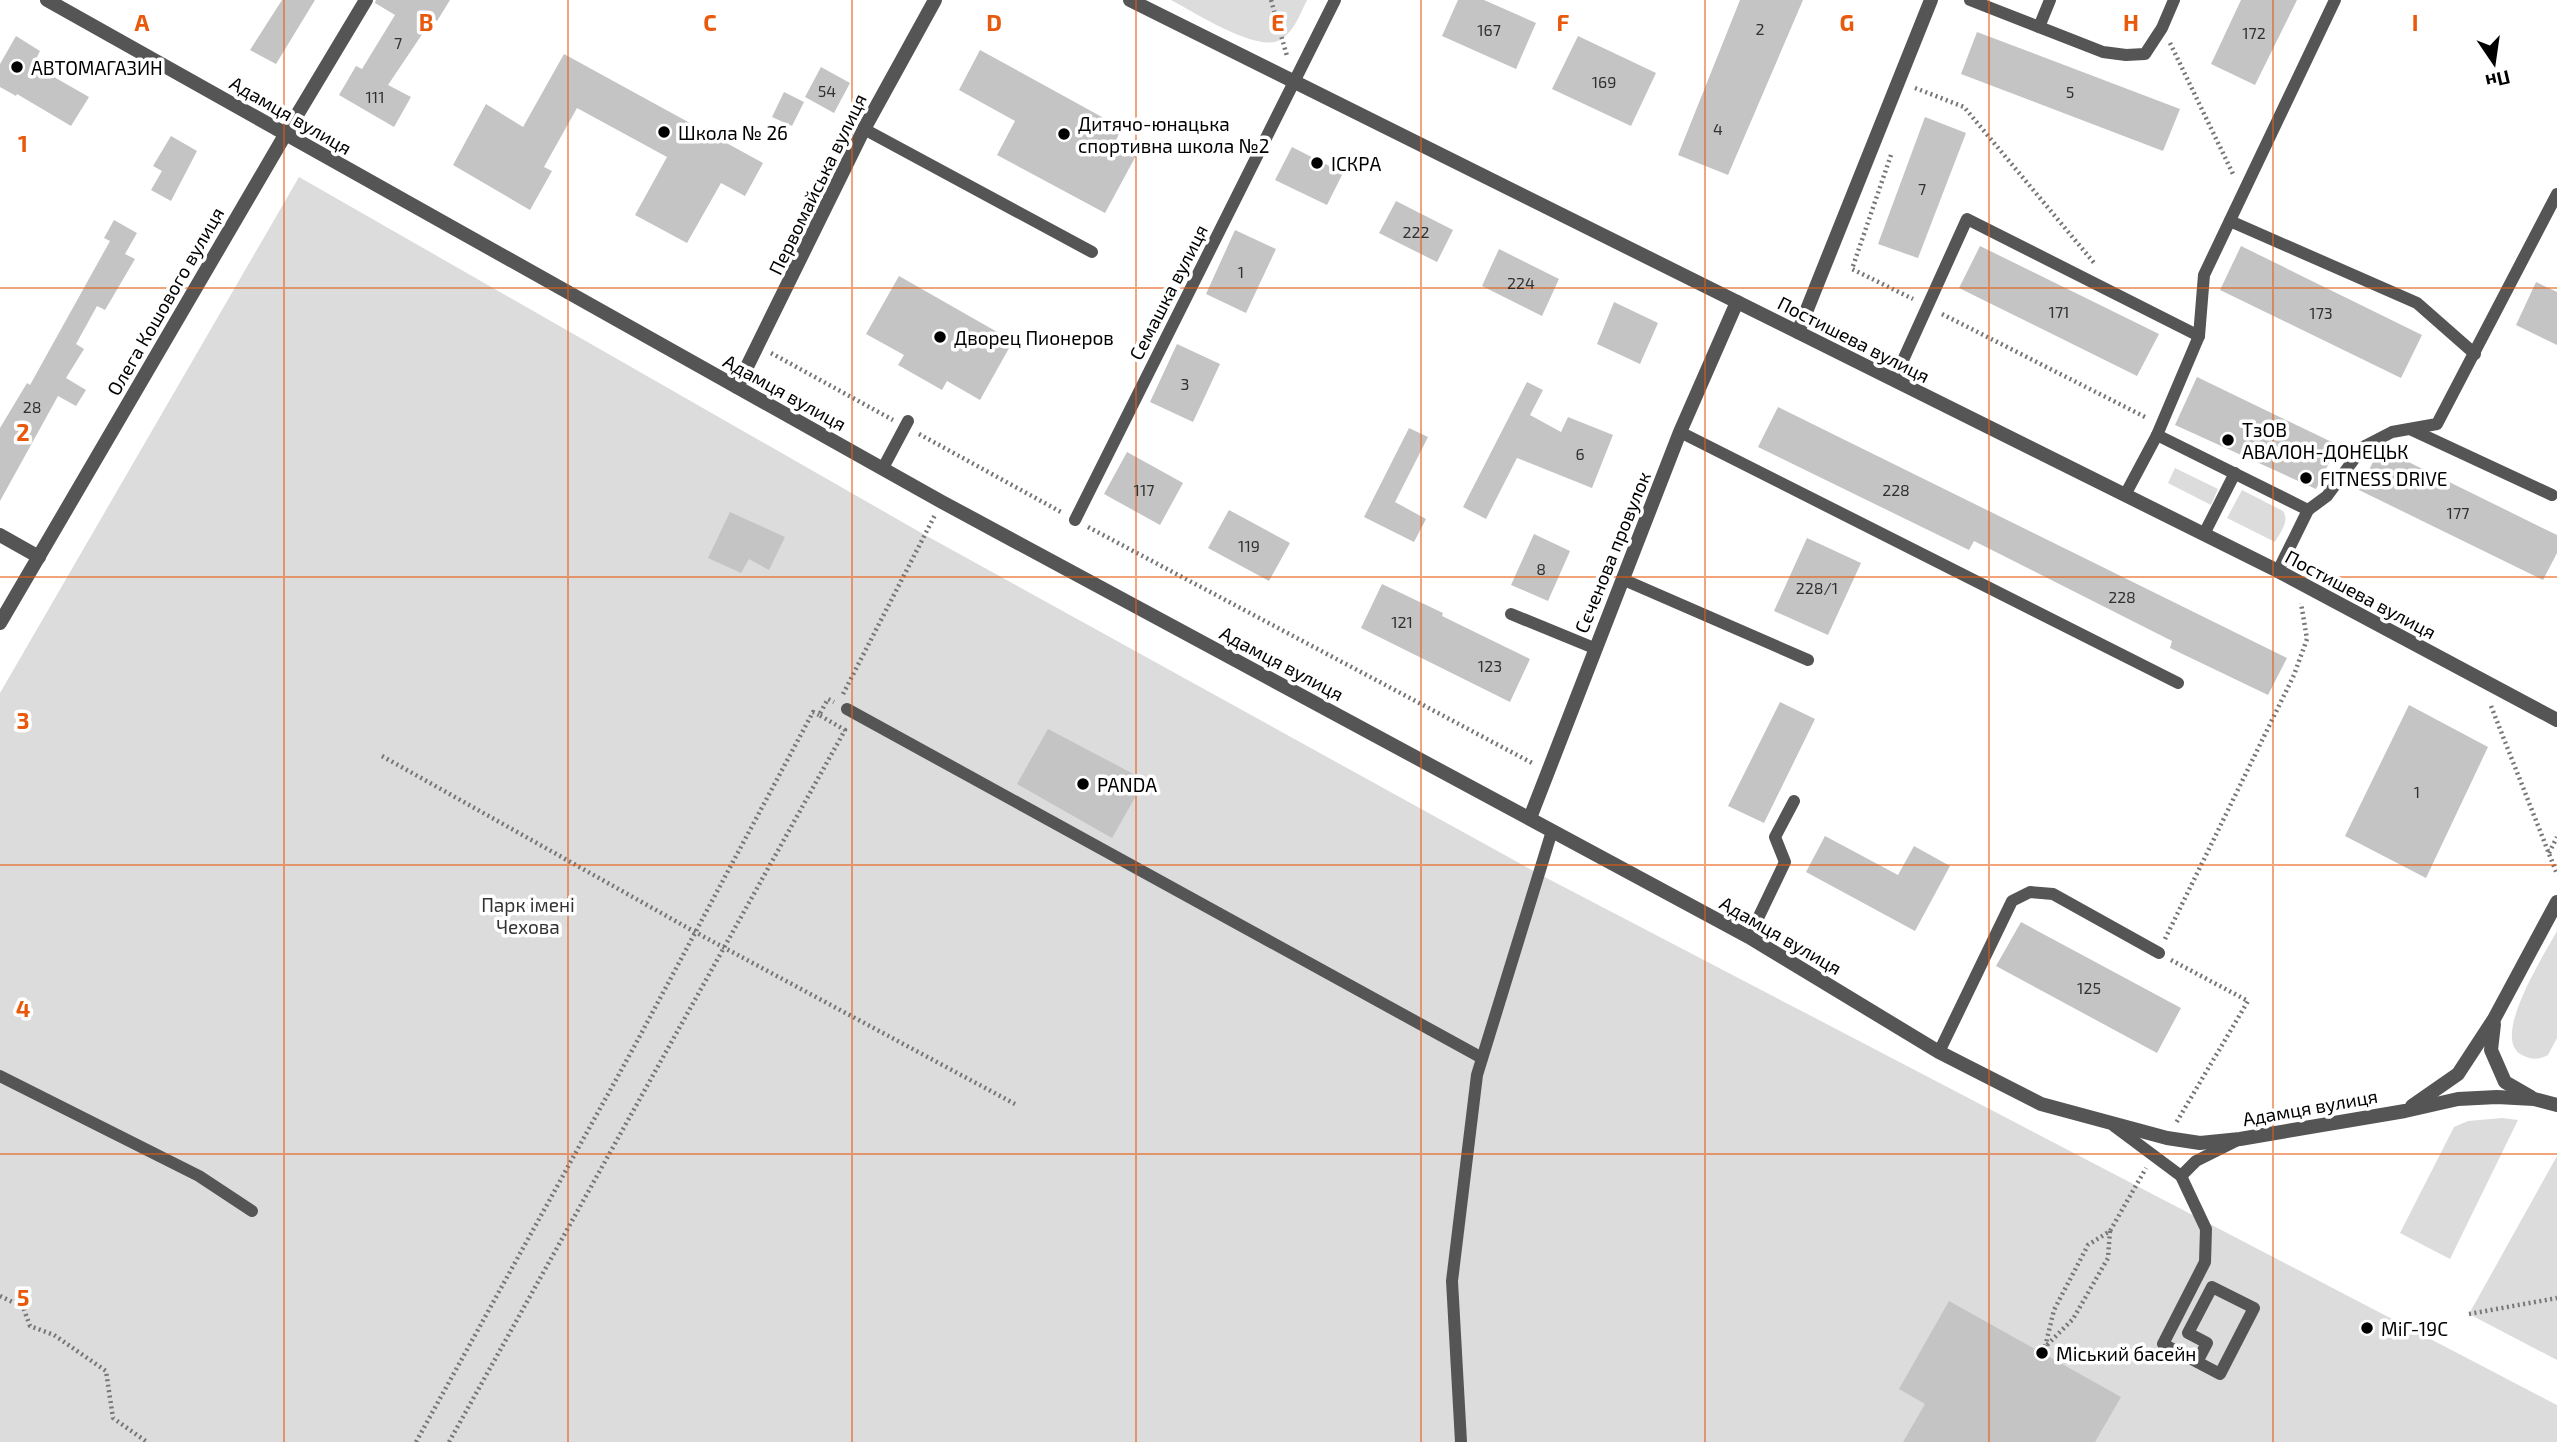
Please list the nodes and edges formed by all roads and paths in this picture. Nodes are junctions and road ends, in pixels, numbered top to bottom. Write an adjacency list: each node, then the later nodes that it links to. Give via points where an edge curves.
1 (47, 0): 17 (street, Адамця вулиця)
2 (366, 0): 17 (street, Олега Кошового вулиця)
3 (935, 0): 16 (street, Первомайська вулиця)
4 (1130, 0): 14 (street, Постишева вулиця)
5 (1271, 0): 14 (path)
6 (1335, 0): 14 (lane, Семашка вулиця)
7 (1931, 0): 24 (street)
8 (1970, 0): 12 (lane)
9 (2050, 0): 12 (lane)
10 (2174, 0): 13 (lane)
11 (2335, 0): 18 (lane)
12 (2039, 27): 13 (lane, via 2103,52 2126,55 2145,54)
13 (2162, 28): 18 (path)
14 (1294, 82): 23 (street, Постишева вулиця); 39 (lane, Семашка вулиця)
15 (1914, 88): 22 (path, via 1964,107)
16 (864, 129): 21 (lane); 28 (street, Первомайська вулиця)
17 (285, 135): 28 (street, Адамця вулиця); 42 (street, Олега Кошового вулиця)
18 (2243, 193): 20 (lane)
19 (2557, 194): 26 (lane)
20 (2230, 221): 25 (lane, via 2204,275); 26 (lane, via 2417,303)
21 (1092, 252)
22 (2096, 264)
23 (1737, 302): 24 (street, Постишева вулиця); 31 (street, Сєченова провулок)
24 (1798, 332): 27 (street, Постишева вулиця)
25 (2199, 336): 27 (lane, via 1967,219); 32 (lane)
26 (2475, 354): 30 (lane, via 2437,424)
27 (1894, 380): 35 (street, Постишева вулиця)
28 (737, 387): 33 (street, Адамця вулиця)
29 (908, 421): 33 (lane)
30 (2410, 429): 36 (lane); 38 (lane, via 2392,432 2363,447 2327,496)
31 (1679, 432): 44 (street, Сєченова провулок); 51 (lane)
32 (2157, 435): 34 (lane); 35 (lane)
33 (883, 468): 37 (street, Адамця вулиця)
34 (2235, 473): 38 (lane); 40 (lane)
35 (2125, 495): 40 (street, Постишева вулиця)
36 (2552, 495)
37 (942, 502): 53 (path, via 838,704 828,699); 58 (street, Адамця вулиця)
38 (2308, 510): 43 (lane)
39 (1075, 520): 56 (path)
40 (2204, 534): 43 (street, Постишева вулиця)
41 (0, 535): 42 (street)
42 (39, 557): 47 (street, Олега Кошового вулиця)
43 (2277, 571): 45 (street, Постишева вулиця)
44 (1622, 579): 48 (street, Сєченова провулок); 49 (lane)
45 (2297, 581): 50 (street, Постишева вулиця); 67 (path, via 2308,639)
46 (1511, 614): 48 (lane)
47 (0, 623)
48 (1594, 648): 56 (street, Сєченова провулок)
49 (1808, 660)
50 (2481, 679): 54 (street, Постишева вулиця); 61 (path)
51 (2178, 683)
52 (847, 709): 70 (lane)
53 (819, 715): 64 (path, via 813,712); 66 (path, via 845,730)
54 (2557, 720)
55 (382, 756): 64 (path)
56 (1548, 772): 58 (street, Сєченова провулок)
57 (1794, 801): 65 (lane, via 1775,837 1785,862)
58 (1530, 818): 59 (street, Адамця вулиця)
59 (1552, 831): 65 (street, Адамця вулиця); 70 (lane)
60 (2557, 837): 61 (path)
61 (2549, 853): 62 (path)
62 (2557, 874)
63 (2557, 902): 68 (street)
64 (695, 932): 66 (path); 90 (path)
65 (1749, 937): 69 (street, Адамця вулиця)
66 (723, 947): 73 (path); 91 (path)
67 (2159, 953): 69 (lane, via 2053,894 2030,892 2012,901); 77 (path, via 2248,1001)
68 (2494, 1019): 72 (street, via 2491,1050 2505,1082); 75 (street, via 2458,1074)
69 (1939, 1052): 76 (street, Адамця вулиця, via 2041,1104)
70 (1482, 1058): 92 (lane, via 1452,1281)
71 (0, 1076): 81 (lane, via 200,1176)
72 (2534, 1099): 74 (street, Адамця вулиця); 75 (street, Адамця вулиця, via 2458,1100)
73 (1015, 1104)
74 (2557, 1105)
75 (2405, 1111): 78 (street, Адамця вулиця)
76 (2113, 1125): 77 (street, Адамця вулиця); 79 (lane)
77 (2167, 1139): 78 (street, Адамця вулиця, via 2200,1143)
78 (2240, 1139): 80 (lane, via 2196,1161)
79 (2154, 1155): 80 (lane); 82 (path)
80 (2181, 1176): 88 (lane, via 2206,1229 2205,1262 2163,1344)
81 (252, 1211)
82 (2110, 1231): 86 (path, via 2108,1258 2073,1320); 86 (path, via 2088,1245 2054,1310)
83 (0, 1296): 89 (path, via 23,1307 30,1326 54,1335 106,1371 113,1418)
84 (2557, 1298): 85 (path)
85 (2469, 1314)
86 (2045, 1347): 87 (path)
87 (2042, 1353)
88 (2197, 1362): 88 (lane, via 2220,1374 2254,1308 2212,1287 2188,1333 2207,1343)
89 (147, 1442)
90 (416, 1442)
91 (449, 1442)
92 (1461, 1442)

